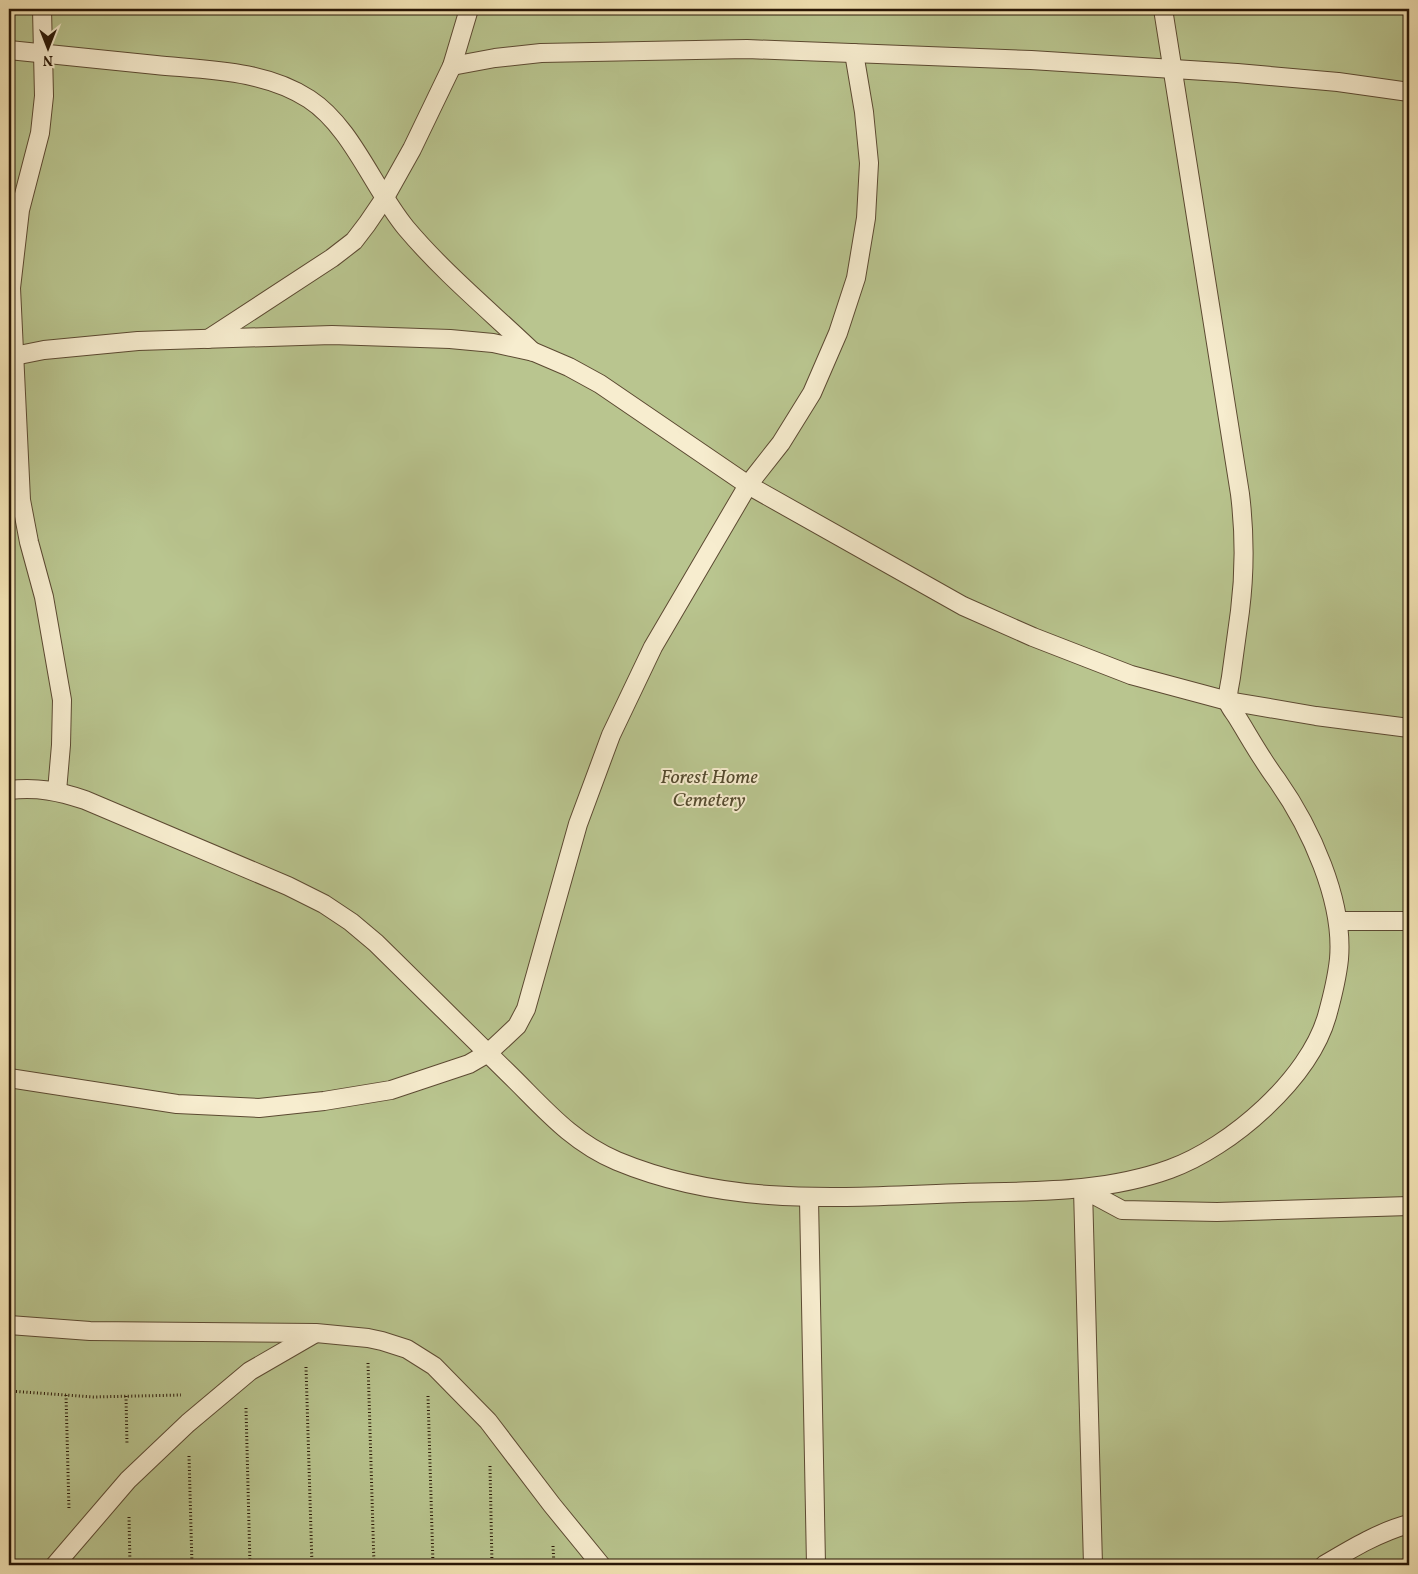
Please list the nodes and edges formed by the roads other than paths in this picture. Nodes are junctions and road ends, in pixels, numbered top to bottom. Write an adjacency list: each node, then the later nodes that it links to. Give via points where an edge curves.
1 (42, 9): 5 (lane)
2 (469, 9): 7 (lane)
3 (1163, 9): 8 (lane)
4 (9, 50): 5 (lane)
5 (42, 53): 10 (lane, via 240,74 281,84 310,99 337,122); 13 (lane, via 44,96 40,133 20,210 11,288)
6 (854, 53): 7 (lane, via 747,49 541,53); 8 (lane); 14 (lane, via 869,162 866,218 856,278 838,333 812,393 781,443)
7 (452, 66): 10 (lane)
8 (1171, 68): 9 (lane, via 1338,82); 15 (lane, via 1244,525 1245,565)
9 (1409, 92)
10 (384, 199): 11 (lane, via 354,241); 12 (lane, via 431,256)
11 (208, 339): 12 (lane, via 332,336 450,339 493,343); 13 (lane, via 138,341 44,350)
12 (534, 352): 14 (lane, via 600,384)
13 (11, 357): 18 (lane, via 21,500 44,597 62,700)
14 (748, 485): 15 (lane, via 963,606 1131,675); 21 (lane, via 653,647 611,735 578,824 526,1009 517,1026)
15 (1228, 701): 16 (lane); 19 (lane, via 1260,757 1308,829)
16 (1409, 728)
17 (9, 790): 18 (lane)
18 (57, 790): 21 (lane, via 324,904 376,943)
19 (1338, 921): 20 (lane); 23 (lane, via 1339,958 1326,1019 1313,1052 1266,1107 1203,1156 1130,1182)
20 (1409, 921)
21 (488, 1053): 22 (lane, via 469,1064 391,1090 259,1108 178,1104); 24 (lane, via 552,1119 614,1160 705,1188)
22 (9, 1078)
23 (1083, 1189): 24 (lane); 25 (lane, via 1122,1210 1217,1212); 32 (lane)
24 (809, 1198): 31 (lane)
25 (1409, 1206)
26 (9, 1325): 27 (lane, via 90,1331)
27 (310, 1336): 29 (lane, via 245,1375 188,1423 128,1480); 30 (lane, via 382,1341 407,1349 434,1366 488,1421)
28 (1409, 1524): 33 (lane, via 1350,1549)
29 (55, 1565)
30 (601, 1565)
31 (816, 1565)
32 (1093, 1565)
33 (1324, 1565)

